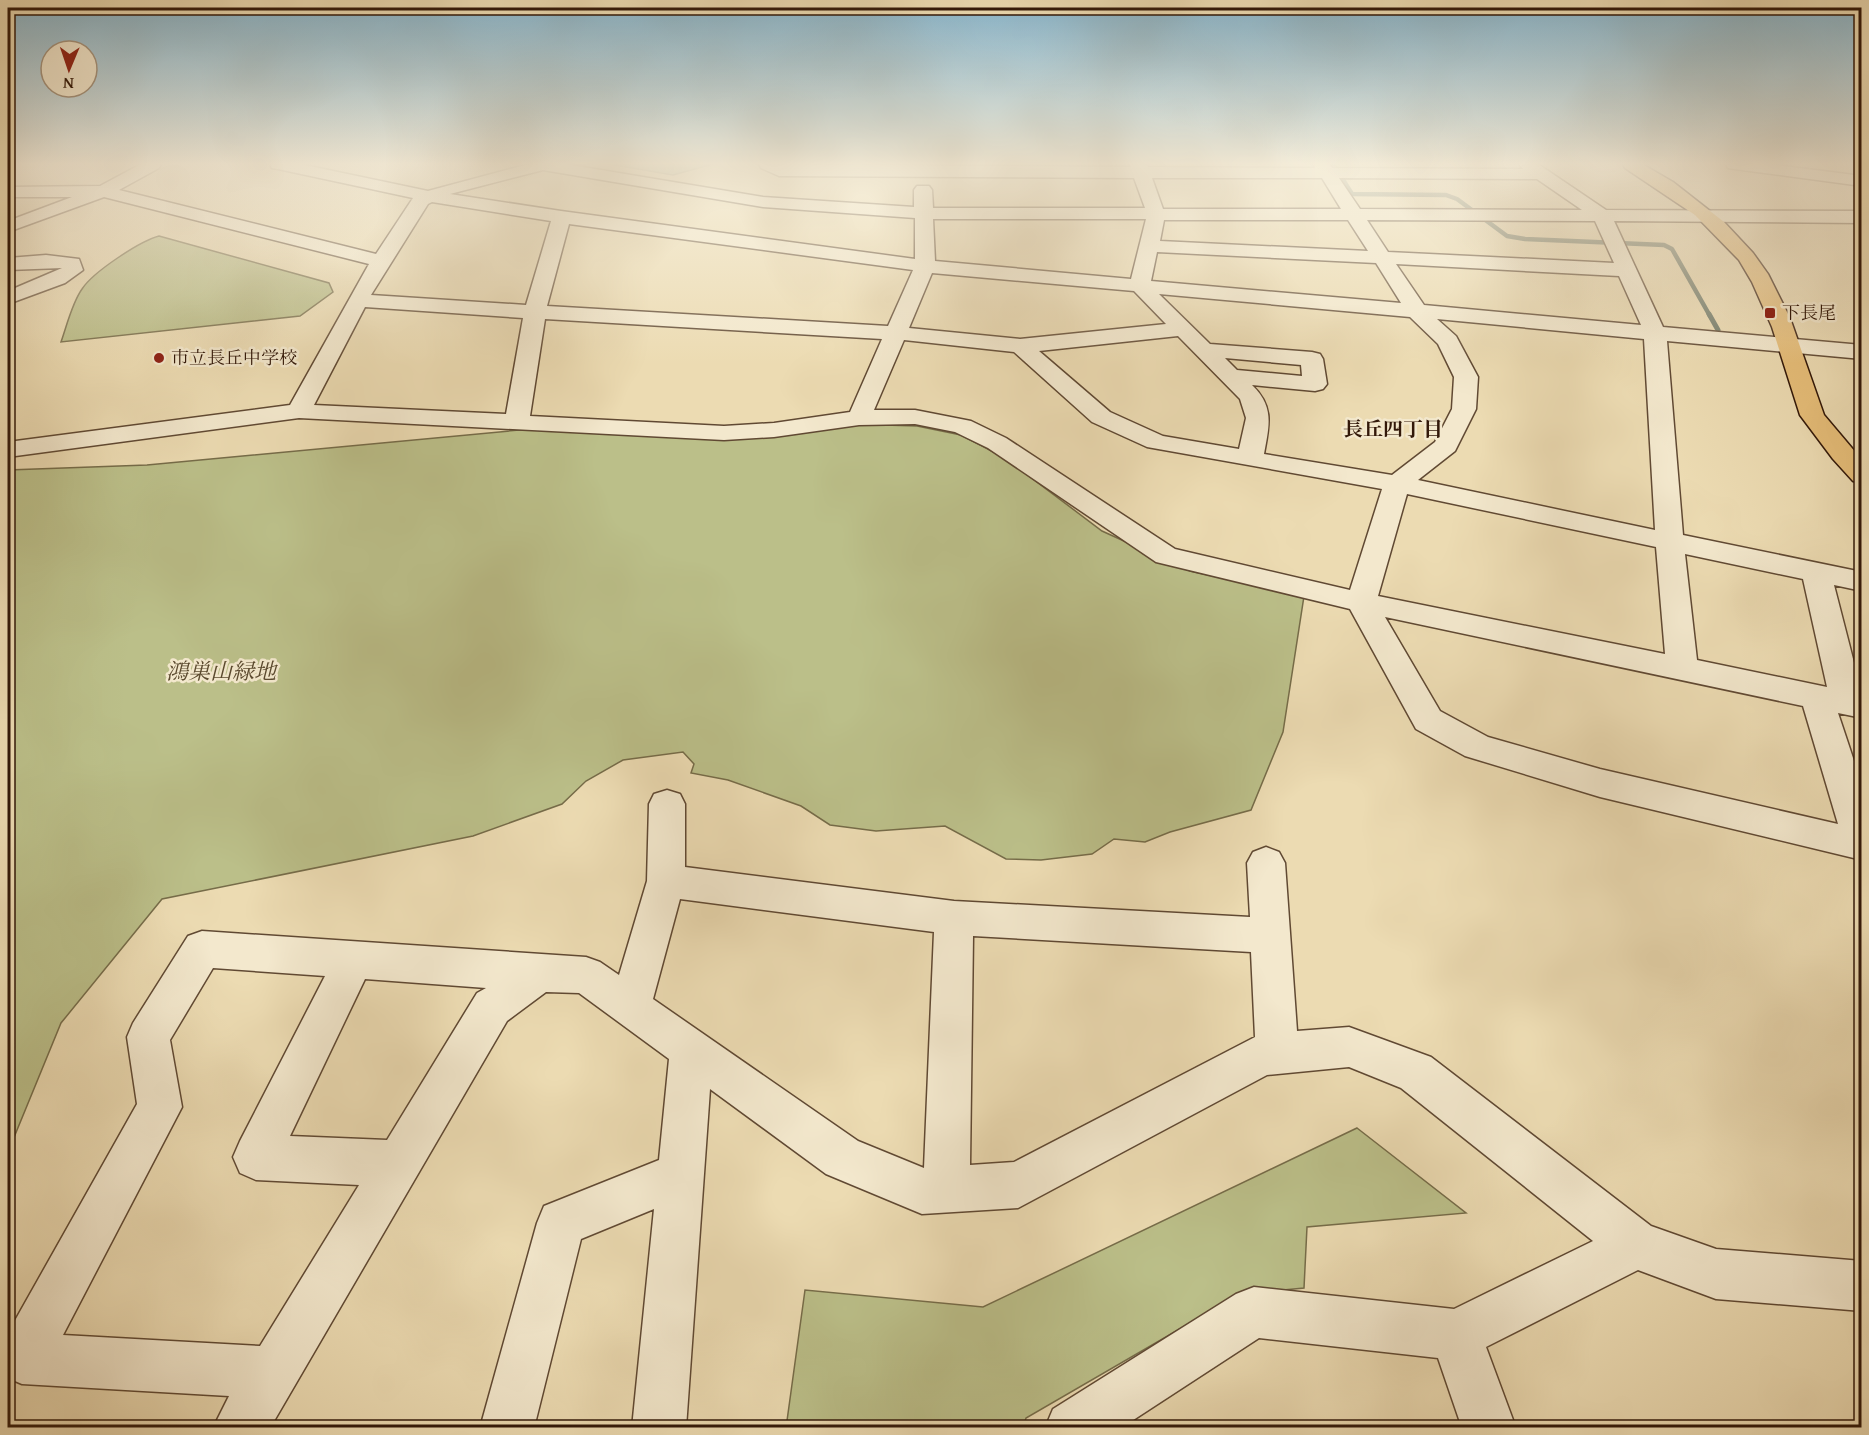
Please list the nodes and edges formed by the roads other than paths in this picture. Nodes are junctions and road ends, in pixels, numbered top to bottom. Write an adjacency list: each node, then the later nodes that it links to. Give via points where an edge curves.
1 (262, 231): 14 (street)
2 (401, 231): 14 (street)
3 (557, 231): 23 (street)
4 (667, 231): 11 (street)
5 (749, 231): 11 (street)
6 (924, 231): 16 (street)
7 (1152, 231): 12 (street)
8 (1364, 231): 13 (street)
9 (1609, 231): 17 (street)
10 (1721, 231): 29 (main road, via 1757,273)
11 (744, 241): 16 (street)
12 (1149, 246): 13 (street); 20 (street)
13 (1382, 258): 17 (street); 24 (street)
14 (381, 261): 22 (street)
15 (8, 264): 19 (street, via 72,263 73,270 60,278)
16 (925, 266): 20 (street); 26 (street)
17 (1626, 270): 27 (street)
18 (8, 283): 19 (street)
19 (33, 286): 21 (street)
20 (1140, 286): 24 (street); 25 (street)
21 (8, 298)
22 (357, 300): 23 (street); 33 (street)
23 (535, 312): 26 (street); 35 (street)
24 (1418, 313): 27 (street); 39 (street, via 1449,341 1462,368 1466,377 1464,409 1446,446)
25 (1183, 329): 28 (street); 30 (street)
26 (896, 333): 28 (street); 34 (street)
27 (1655, 333): 29 (street); 40 (street)
28 (1020, 346): 37 (street, via 1101,417 1156,442)
29 (1790, 346): 31 (street); 38 (main road, via 1811,413 1826,437)
30 (1204, 350): 32 (street); 32 (street, via 1312,358 1315,384)
31 (1862, 352)
32 (1230, 376): 37 (street, via 1251,397 1258,418)
33 (299, 411): 35 (street); 36 (street)
34 (859, 418): 35 (street, via 724,433); 43 (street, via 915,417 962,426 997,443 1166,556)
35 (517, 422)
36 (8, 450)
37 (1250, 459): 39 (street)
38 (1862, 475)
39 (1397, 484): 40 (street); 43 (street)
40 (1670, 543): 41 (street); 44 (street)
41 (1816, 573): 42 (street); 45 (street)
42 (1862, 582)
43 (1361, 602): 44 (street); 47 (street, via 1428,720 1477,747 1600,783)
44 (1682, 669): 45 (street)
45 (1842, 702): 47 (street)
46 (666, 804): 49 (street)
47 (1862, 844)
48 (1266, 863): 51 (street)
49 (666, 881): 50 (street); 54 (street)
50 (954, 918): 51 (street); 59 (street)
51 (1270, 936): 56 (street)
52 (354, 959): 53 (street); 57 (street, via 256,1157); 63 (street, via 202,948 148,1037 160,1107 22,1358)
53 (539, 973): 54 (street, via 586,975); 57 (street, via 492,1007)
54 (630, 1007): 55 (street)
55 (691, 1049): 58 (street); 59 (street, via 842,1158 922,1191)
56 (1277, 1053): 59 (street, via 1262,1055 1018,1185); 60 (street, via 1349,1047 1416,1072)
57 (398, 1164): 63 (street)
58 (680, 1175): 65 (street, via 561,1223); 66 (street)
59 (946, 1189)
60 (1636, 1245): 61 (street, via 1716,1274); 62 (street)
61 (1862, 1286)
62 (1456, 1335): 67 (street, via 1254,1312); 68 (street)
63 (272, 1372): 64 (street)
64 (240, 1428)
65 (507, 1428)
66 (659, 1428)
67 (1072, 1428)
68 (1489, 1428)

